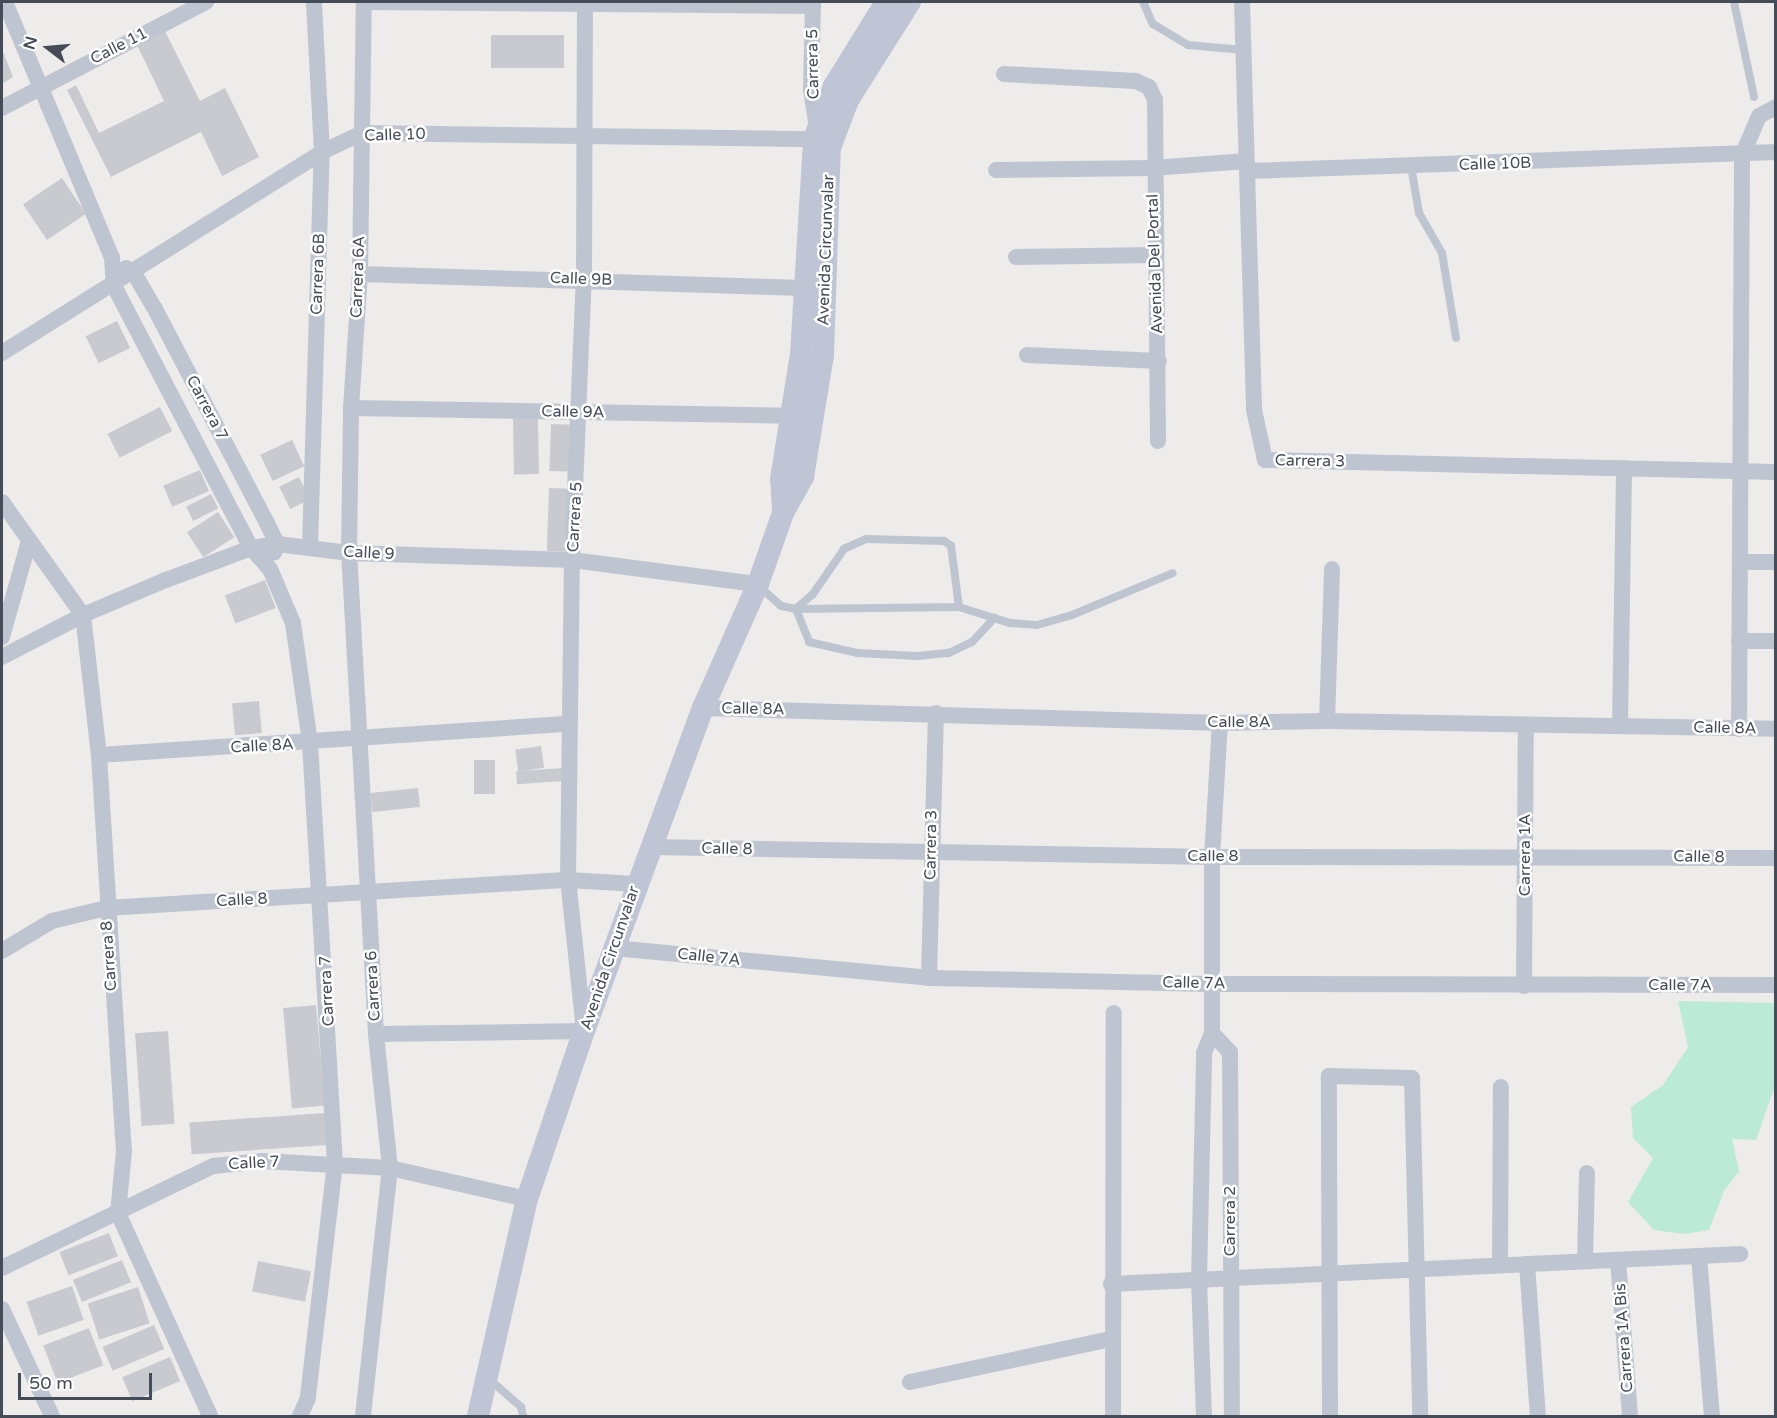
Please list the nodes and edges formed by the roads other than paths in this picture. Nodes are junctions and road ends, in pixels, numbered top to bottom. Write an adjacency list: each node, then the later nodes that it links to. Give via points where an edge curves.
1 (5, 2): 14 (street, Carrera 7)
2 (206, 2): 14 (street, Calle 11)
3 (314, 2): 21 (street, Carrera 6B)
4 (364, 2): 10 (street); 19 (street, Carrera 6A)
5 (886, 2): 18 (main road, Avenida Circunvalar, via 834,86)
6 (910, 2): 48 (main road, Avenida Circunvalar, via 848,100 830,148 823,355 803,477)
7 (1143, 2): 12 (lane, via 1153,24 1188,45)
8 (1242, 2): 12 (street, Carrera 3)
9 (1734, 2): 15 (lane)
10 (585, 3): 11 (street); 20 (street, Carrera 5)
11 (813, 4): 18 (street, Carrera 5, via 811,90)
12 (1244, 50): 24 (street, Carrera 3)
13 (1004, 74): 26 (street, Avenida Del Portal, via 1136,81 1149,87 1155,100)
14 (39, 86): 17 (street, Calle 11); 30 (street, Carrera 7)
15 (1754, 97)
16 (1776, 107): 23 (street, via 1759,116)
17 (2, 108)
18 (816, 132): 20 (street, Calle 10); 35 (main road, Avenida Circunvalar)
19 (362, 134): 20 (street, Calle 10); 21 (street, Calle 10); 32 (street, Carrera 6A)
20 (583, 134): 33 (street, Carrera 5)
21 (322, 152): 31 (street, Calle 10); 51 (street, Carrera 6B)
22 (1776, 152): 23 (street, Calle 10B)
23 (1742, 156): 25 (street, Calle 10B); 45 (street)
24 (1248, 166): 25 (street, Calle 10B); 26 (street, Calle 10B); 44 (street, Carrera 3, via 1254,410 1265,460)
25 (1411, 166): 36 (lane, via 1419,213 1442,254)
26 (1152, 168): 27 (street, Calle 10B); 28 (street, Avenida Del Portal)
27 (996, 170)
28 (1154, 255): 29 (street); 39 (street, Avenida Del Portal)
29 (1016, 257)
30 (112, 258): 31 (street, Carrera 7); 34 (street, Carrera 7)
31 (134, 273): 34 (street, Calle 10); 50 (street, Carrera 7)
32 (360, 274): 33 (street, Calle 9B); 40 (street, Carrera 6A)
33 (584, 279): 35 (street, Calle 9B); 41 (street, Carrera 5)
34 (114, 286): 37 (street, Calle 10); 52 (street, Carrera 7)
35 (803, 288): 42 (main road, Avenida Circunvalar)
36 (1456, 338)
37 (2, 353)
38 (1027, 355): 39 (street)
39 (1159, 361): 43 (street, Avenida Del Portal)
40 (351, 408): 41 (street, Calle 9A); 53 (street, Carrera 6A)
41 (580, 412): 42 (street, Calle 9A); 54 (street, Carrera 5)
42 (794, 416): 48 (main road, Avenida Circunvalar, via 781,479)
43 (1158, 441)
44 (1624, 468): 45 (street, Carrera 3); 75 (street)
45 (1742, 472): 46 (street, Carrera 3); 55 (street)
46 (1776, 472)
47 (2, 502): 49 (street, Carrera 8)
48 (783, 513): 60 (main road, Avenida Circunvalar)
49 (29, 541): 63 (street, Carrera 8); 65 (street)
50 (277, 544): 51 (street, Calle 9); 52 (street, Calle 9); 57 (street)
51 (310, 546): 53 (street, Calle 9)
52 (251, 548): 57 (street, Carrera 7); 63 (street, Calle 9)
53 (349, 553): 54 (street, Calle 9); 78 (street, Carrera 6)
54 (573, 560): 60 (street, Calle 9); 73 (street, Carrera 5)
55 (1741, 562): 56 (street); 66 (street)
56 (1776, 562)
57 (270, 569): 79 (street, Carrera 7, via 293,623)
58 (1332, 569): 71 (street)
59 (1173, 573): 64 (lane, via 1072,615 1036,624)
60 (758, 584): 62 (lane, via 781,606); 69 (main road, Avenida Circunvalar)
61 (959, 607): 62 (lane); 62 (lane, via 951,546 944,541 866,539 844,549 813,594); 64 (lane)
62 (796, 609): 64 (lane, via 809,642 857,653 918,656 949,652 972,642)
63 (83, 615): 68 (street, Calle 9); 80 (street, Carrera 8)
64 (994, 618)
65 (2, 637)
66 (1739, 641): 67 (street); 76 (street)
67 (1776, 641)
68 (2, 657)
69 (703, 708): 70 (street, Calle 8A); 81 (main road, Avenida Circunvalar)
70 (936, 713): 72 (street, Calle 8A); 82 (street, Carrera 3)
71 (1327, 720): 72 (street, Calle 8A); 74 (street, Calle 8A)
72 (1220, 723): 84 (street, Carrera 2)
73 (569, 724): 78 (street, Calle 8A); 86 (street, Carrera 5)
74 (1526, 724): 75 (street, Calle 8A); 83 (street, Carrera 1A)
75 (1620, 726): 76 (street, Calle 8A)
76 (1739, 729): 77 (street, Calle 8A)
77 (1776, 729)
78 (357, 739): 79 (street, Calle 8A); 88 (street, Carrera 6)
79 (310, 743): 80 (street, Calle 8A); 89 (street, Carrera 7)
80 (99, 755): 90 (street, Carrera 8)
81 (650, 847): 82 (street, Calle 8); 87 (main road, Avenida Circunvalar)
82 (931, 853): 84 (street, Calle 8); 93 (street, Carrera 3)
83 (1526, 855): 84 (street, Calle 8); 85 (street, Calle 8); 96 (street, Carrera 1A)
84 (1212, 857): 94 (street, Carrera 2)
85 (1776, 858)
86 (568, 880): 87 (street, Calle 8); 88 (street, Calle 8); 98 (street, Carrera 5)
87 (636, 884): 91 (main road, Avenida Circunvalar)
88 (367, 893): 89 (street, Calle 8); 100 (street, Carrera 6)
89 (322, 896): 90 (street, Calle 8); 102 (street, Carrera 7)
90 (106, 908): 92 (street, Calle 8, via 52,921); 106 (street, Carrera 8, via 124,1151)
91 (614, 948): 93 (street, Calle 7A); 98 (main road, Avenida Circunvalar)
92 (2, 951)
93 (929, 978): 94 (street, Calle 7A)
94 (1209, 984): 96 (street, Calle 7A); 99 (street, Carrera 2)
95 (1776, 985): 96 (street, Calle 7A)
96 (1524, 986)
97 (1114, 1013): 118 (street)
98 (584, 1031): 100 (street); 105 (main road, Avenida Circunvalar)
99 (1212, 1033): 116 (street, Carrera 2, via 1230,1052); 117 (street, Carrera 2, via 1204,1053)
100 (375, 1034): 103 (street, Carrera 6)
101 (1500, 1087): 112 (street)
102 (335, 1163): 103 (street, Calle 7); 106 (street, Calle 7, via 262,1161 213,1166); 125 (street, Carrera 7, via 308,1398)
103 (390, 1168): 105 (street, Calle 7); 126 (street, Carrera 6)
104 (1587, 1173): 110 (street)
105 (527, 1199): 121 (main road, Avenida Circunvalar)
106 (118, 1213): 113 (street, Calle 7); 124 (street, Carrera 8)
107 (1740, 1254): 108 (street)
108 (1699, 1256): 109 (street); 136 (street)
109 (1618, 1260): 110 (street); 135 (street, Carrera 1A Bis)
110 (1585, 1261): 111 (street)
111 (1527, 1264): 112 (street); 134 (street)
112 (1500, 1265): 114 (street)
113 (2, 1268)
114 (1414, 1269): 115 (street); 115 (street, via 1412,1078 1329,1076); 133 (street)
115 (1328, 1273): 116 (street); 132 (street)
116 (1230, 1278): 117 (street); 131 (street, Carrera 2)
117 (1199, 1280): 118 (street); 130 (street, Carrera 2)
118 (1111, 1284): 120 (street)
119 (2, 1309): 123 (street)
120 (1111, 1339): 122 (street); 129 (street)
121 (487, 1378): 127 (main road, Avenida Circunvalar); 128 (lane, via 521,1407)
122 (910, 1382)
123 (52, 1416)
124 (210, 1416)
125 (300, 1416)
126 (363, 1416)
127 (478, 1416)
128 (523, 1416)
129 (1113, 1416)
130 (1204, 1416)
131 (1232, 1416)
132 (1330, 1416)
133 (1420, 1416)
134 (1538, 1416)
135 (1630, 1416)
136 (1712, 1416)

